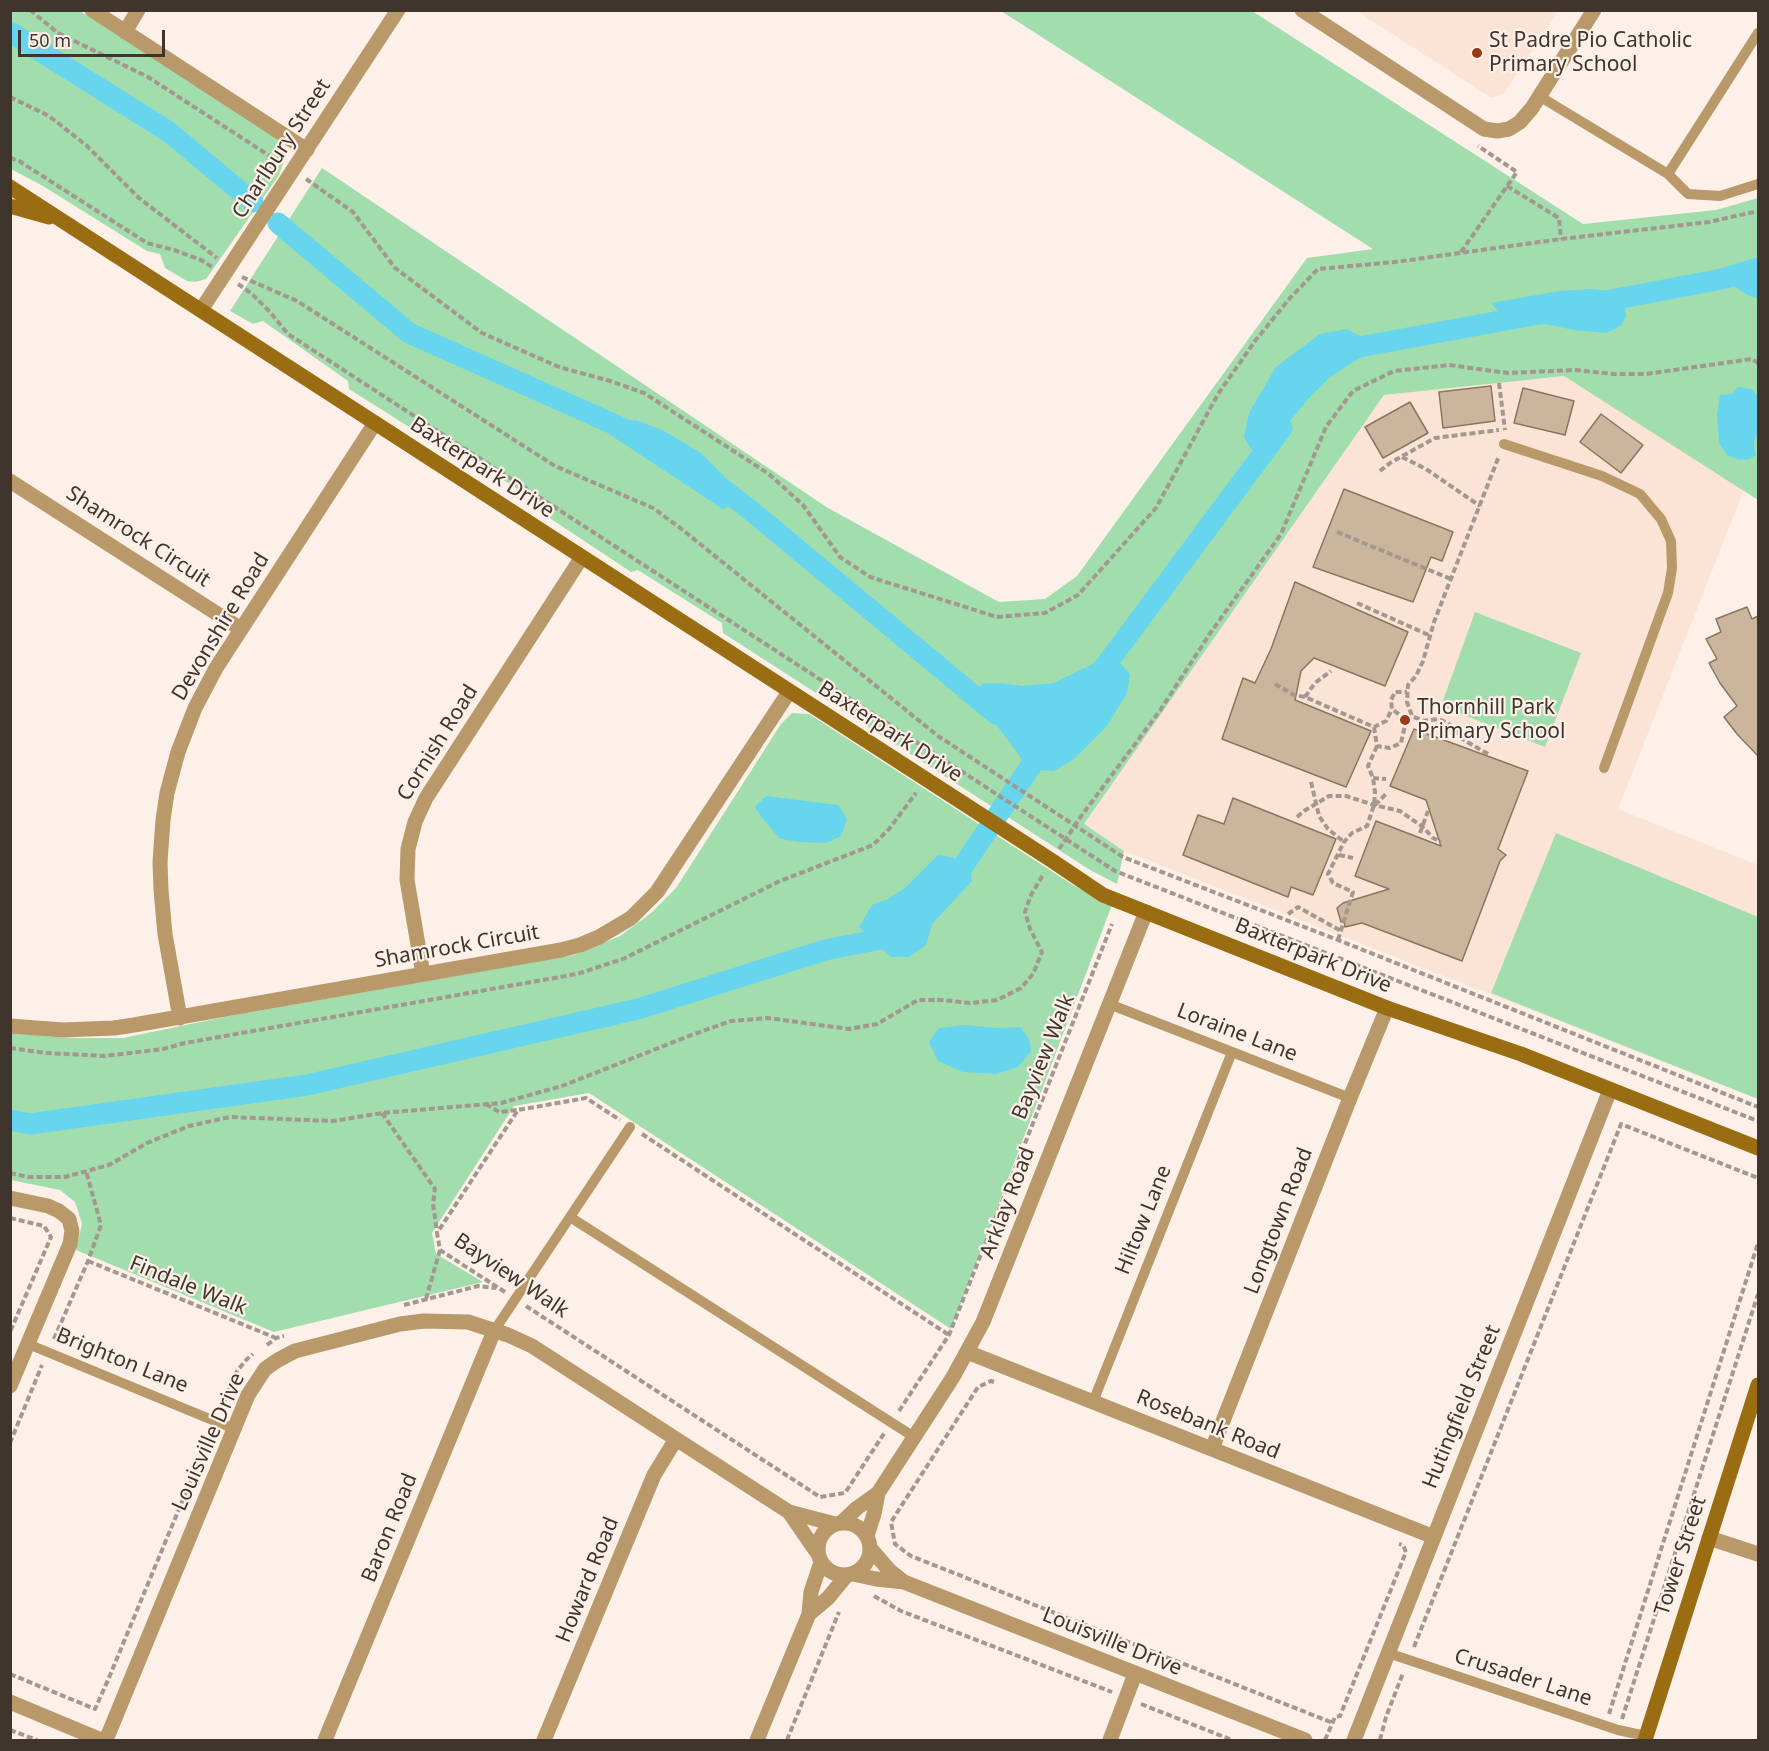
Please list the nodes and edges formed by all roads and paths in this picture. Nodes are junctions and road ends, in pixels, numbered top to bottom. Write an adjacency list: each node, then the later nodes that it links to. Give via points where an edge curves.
1 (30, 10): 14 (path, via 58,33 148,77)
2 (92, 10): 7 (street)
3 (138, 10): 7 (street)
4 (398, 10): 12 (street, Charlbury Street)
5 (1302, 10): 9 (street, via 1484,129 1509,129 1520,122)
6 (1594, 10): 9 (street)
7 (124, 32): 12 (street)
8 (1758, 33): 15 (lane)
9 (1539, 96): 15 (lane)
10 (10, 97): 24 (path, via 49,116 86,145 139,198)
11 (1470, 141): 17 (path, via 1517,172)
12 (307, 150): 14 (street, Charlbury Street)
13 (10, 158): 24 (path, via 147,243)
14 (293, 170): 23 (path, via 354,212 395,268 482,333 559,367 644,393 769,474 803,505 840,557 870,577 997,617 1045,613 1078,595 1156,508 1218,394 1255,341 1318,269); 24 (street, Charlbury Street)
15 (1668, 174): 16 (lane, via 1688,194 1720,196)
16 (1758, 184)
17 (1507, 186): 22 (path, via 1559,218); 23 (path)
18 (10, 188): 21 (street, Baxterpark Drive)
19 (10, 206): 21 (street, Baxterpark Drive)
20 (1758, 211): 22 (path, via 1709,222)
21 (64, 222): 25 (street, Baxterpark Drive)
22 (1561, 239): 23 (path)
23 (1460, 253)
24 (227, 271): 25 (street, Charlbury Street); 62 (path, via 297,301 555,466 653,507 920,723); 65 (path, via 288,334)
25 (201, 310): 30 (street, Baxterpark Drive)
26 (1758, 357): 27 (path)
27 (1752, 358): 28 (path); 62 (path, via 1646,374 1575,370 1508,373 1449,365 1394,371 1353,392 1326,427 1281,534)
28 (1758, 363)
29 (1499, 383): 31 (path)
30 (375, 423): 38 (street, Baxterpark Drive); 41 (street, Devonshire Road)
31 (1505, 430): 32 (path); 33 (path, via 1435,438)
32 (1504, 444): 36 (path); 53 (lane, via 1602,476 1640,494 1661,519 1671,541 1668,593)
33 (1402, 457): 34 (path); 36 (path)
34 (1380, 471)
35 (10, 481): 41 (street, Shamrock Circuit)
36 (1480, 506): 39 (path)
37 (1337, 532): 39 (path)
38 (582, 557): 45 (street, Baxterpark Drive); 76 (street, Cornish Road, via 426,798 415,822 408,849 407,880)
39 (1451, 579): 42 (path)
40 (1357, 603): 42 (path)
41 (241, 629): 79 (street, Devonshire Road, via 206,686 186,729 172,772 163,820 161,901)
42 (1431, 636): 46 (path, via 1424,661)
43 (1331, 671): 47 (path)
44 (1275, 684): 47 (path)
45 (789, 692): 70 (street, Baxterpark Drive); 76 (street, Shamrock Circuit, via 667,879 631,918 580,945)
46 (1407, 692): 48 (path, via 1395,692); 49 (path)
47 (1305, 697): 50 (path)
48 (1392, 709): 49 (path, via 1401,716); 50 (path, via 1386,721)
49 (1409, 716): 51 (path, via 1401,743 1390,748); 52 (path, via 1448,723 1464,740)
50 (1374, 727): 51 (path)
51 (1377, 746): 54 (path, via 1368,766)
52 (1488, 754)
53 (1604, 768)
54 (1373, 778): 55 (path); 59 (path)
55 (1386, 779)
56 (1311, 782): 58 (path)
57 (1386, 794): 59 (path)
58 (1316, 804): 59 (path, via 1329,796 1346,796); 61 (path); 66 (path, via 1328,829)
59 (1374, 806): 63 (path, via 1400,811); 66 (path, via 1367,826)
60 (1428, 811): 63 (path)
61 (1297, 817)
62 (1075, 826): 65 (path); 75 (path, via 1123,857)
63 (1423, 827): 64 (path); 67 (path)
64 (1420, 833)
65 (1065, 839): 70 (path); 88 (path, via 1115,871)
66 (1344, 842): 68 (path)
67 (1441, 842)
68 (1339, 855): 69 (path); 74 (path, via 1328,874 1333,883 1353,892)
69 (1353, 858)
70 (1051, 860): 71 (street, Baxterpark Drive, via 1103,895); 84 (path, via 1025,912 1041,952 1033,974 1021,988 998,1000 918,1000 877,1024 849,1029 768,1018 731,1021 562,1086)
71 (1146, 912): 77 (street, Arklay Road); 78 (street, Baxterpark Drive)
72 (1288, 914): 74 (path, via 1298,907)
73 (1112, 924): 105 (path, Bayview Walk)
74 (1341, 931): 75 (path)
75 (1338, 940): 85 (path)
76 (423, 974): 79 (street, Shamrock Circuit)
77 (1109, 1004): 81 (lane, Loraine Lane); 108 (street, Arklay Road, via 984,1322)
78 (1387, 1008): 82 (street, Baxterpark Drive, via 1521,1054); 83 (street, Longtown Road)
79 (180, 1018): 80 (street, Shamrock Circuit, via 87,1030)
80 (10, 1026)
81 (1232, 1052): 83 (lane, Loraine Lane); 112 (lane, Hiltow Lane)
82 (1610, 1090): 90 (street, Baxterpark Drive); 121 (street, Hutingfield Street)
83 (1350, 1098): 117 (street, Longtown Road)
84 (486, 1104): 86 (path, via 499,1113); 87 (path)
85 (1758, 1107)
86 (518, 1110): 89 (path, via 586,1098); 96 (path, Bayview Walk)
87 (382, 1113): 91 (path, via 333,1121 230,1117 189,1126 147,1143 109,1165 65,1177); 96 (path, via 435,1189)
88 (1758, 1121)
89 (630, 1126): 94 (lane); 105 (path)
90 (1758, 1148)
91 (10, 1173)
92 (1758, 1178): 133 (path, via 1621,1124)
93 (10, 1198): 107 (street, via 59,1211 69,1219 72,1231)
94 (570, 1217): 102 (lane); 113 (lane)
95 (10, 1218): 104 (path, via 44,1226 51,1237)
96 (437, 1233): 98 (path, Bayview Walk)
97 (1758, 1243): 138 (path)
98 (440, 1250): 101 (path); 102 (path, Bayview Walk)
99 (88, 1261): 106 (path, Findale Walk)
100 (1758, 1294): 140 (path)
101 (426, 1299)
102 (515, 1299): 103 (lane); 113 (path, Bayview Walk, via 820,1497 845,1493)
103 (494, 1330): 114 (street, Louisville Drive, via 468,1322 400,1324 296,1352 265,1369 248,1395); 116 (street, Louisville Drive, via 532,1346); 145 (street, Baron Road)
104 (10, 1332)
105 (949, 1335): 113 (path, Bayview Walk)
106 (276, 1338)
107 (28, 1344): 111 (street); 114 (lane, Brighton Lane)
108 (967, 1352): 112 (street, Rosebank Road); 115 (street, Arklay Road)
109 (1001, 1385): 137 (path, via 991,1381 978,1387 891,1522 895,1544 911,1556)
110 (1758, 1385): 122 (street, Tower Street)
111 (10, 1386)
112 (1093, 1402): 117 (street, Rosebank Road)
113 (891, 1422): 115 (lane)
114 (234, 1429): 144 (street, Louisville Drive)
115 (914, 1437): 118 (street, Arklay Road)
116 (676, 1439): 119 (street, Louisville Drive); 146 (street, Howard Road, via 654,1475)
117 (1212, 1449): 121 (street, Rosebank Road)
118 (878, 1493): 120 (street, Arklay Road); 124 (street, Arklay Road)
119 (789, 1512): 120 (street, Louisville Drive); 126 (street, Louisville Drive)
120 (838, 1524): 124 (street, via 853,1524); 126 (street, via 821,1536)
121 (1434, 1537): 132 (street, Hutingfield Street)
122 (1709, 1538): 125 (street); 141 (street, Tower Street)
123 (1393, 1541): 137 (path, via 1403,1545 1406,1552 1340,1716)
124 (868, 1542): 127 (street, via 867,1562); 128 (street, Louisville Drive, via 889,1570)
125 (1758, 1554)
126 (819, 1558): 127 (street, via 835,1574); 131 (street)
127 (850, 1574): 128 (street, Louisville Drive); 131 (street)
128 (904, 1582): 134 (street, Louisville Drive)
129 (867, 1593): 135 (path, via 901,1611)
130 (841, 1608): 148 (path)
131 (809, 1614): 147 (street)
132 (1388, 1653): 133 (lane, Crusader Lane); 153 (street, Hutingfield Street)
133 (1408, 1660): 138 (lane, Crusader Lane); 154 (path)
134 (1136, 1674): 135 (street); 151 (street, Louisville Drive)
135 (1127, 1698): 149 (street); 150 (path)
136 (10, 1702): 143 (street)
137 (1333, 1723): 152 (path)
138 (1605, 1726): 140 (lane, Crusader Lane)
139 (10, 1730): 142 (path)
140 (1618, 1730): 141 (lane, Crusader Lane)
141 (1645, 1738)
142 (37, 1740)
143 (101, 1740)
144 (106, 1740)
145 (325, 1740)
146 (544, 1740)
147 (757, 1740)
148 (787, 1740)
149 (1110, 1740)
150 (1232, 1740)
151 (1305, 1740)
152 (1325, 1740)
153 (1354, 1740)
154 (1380, 1740)

